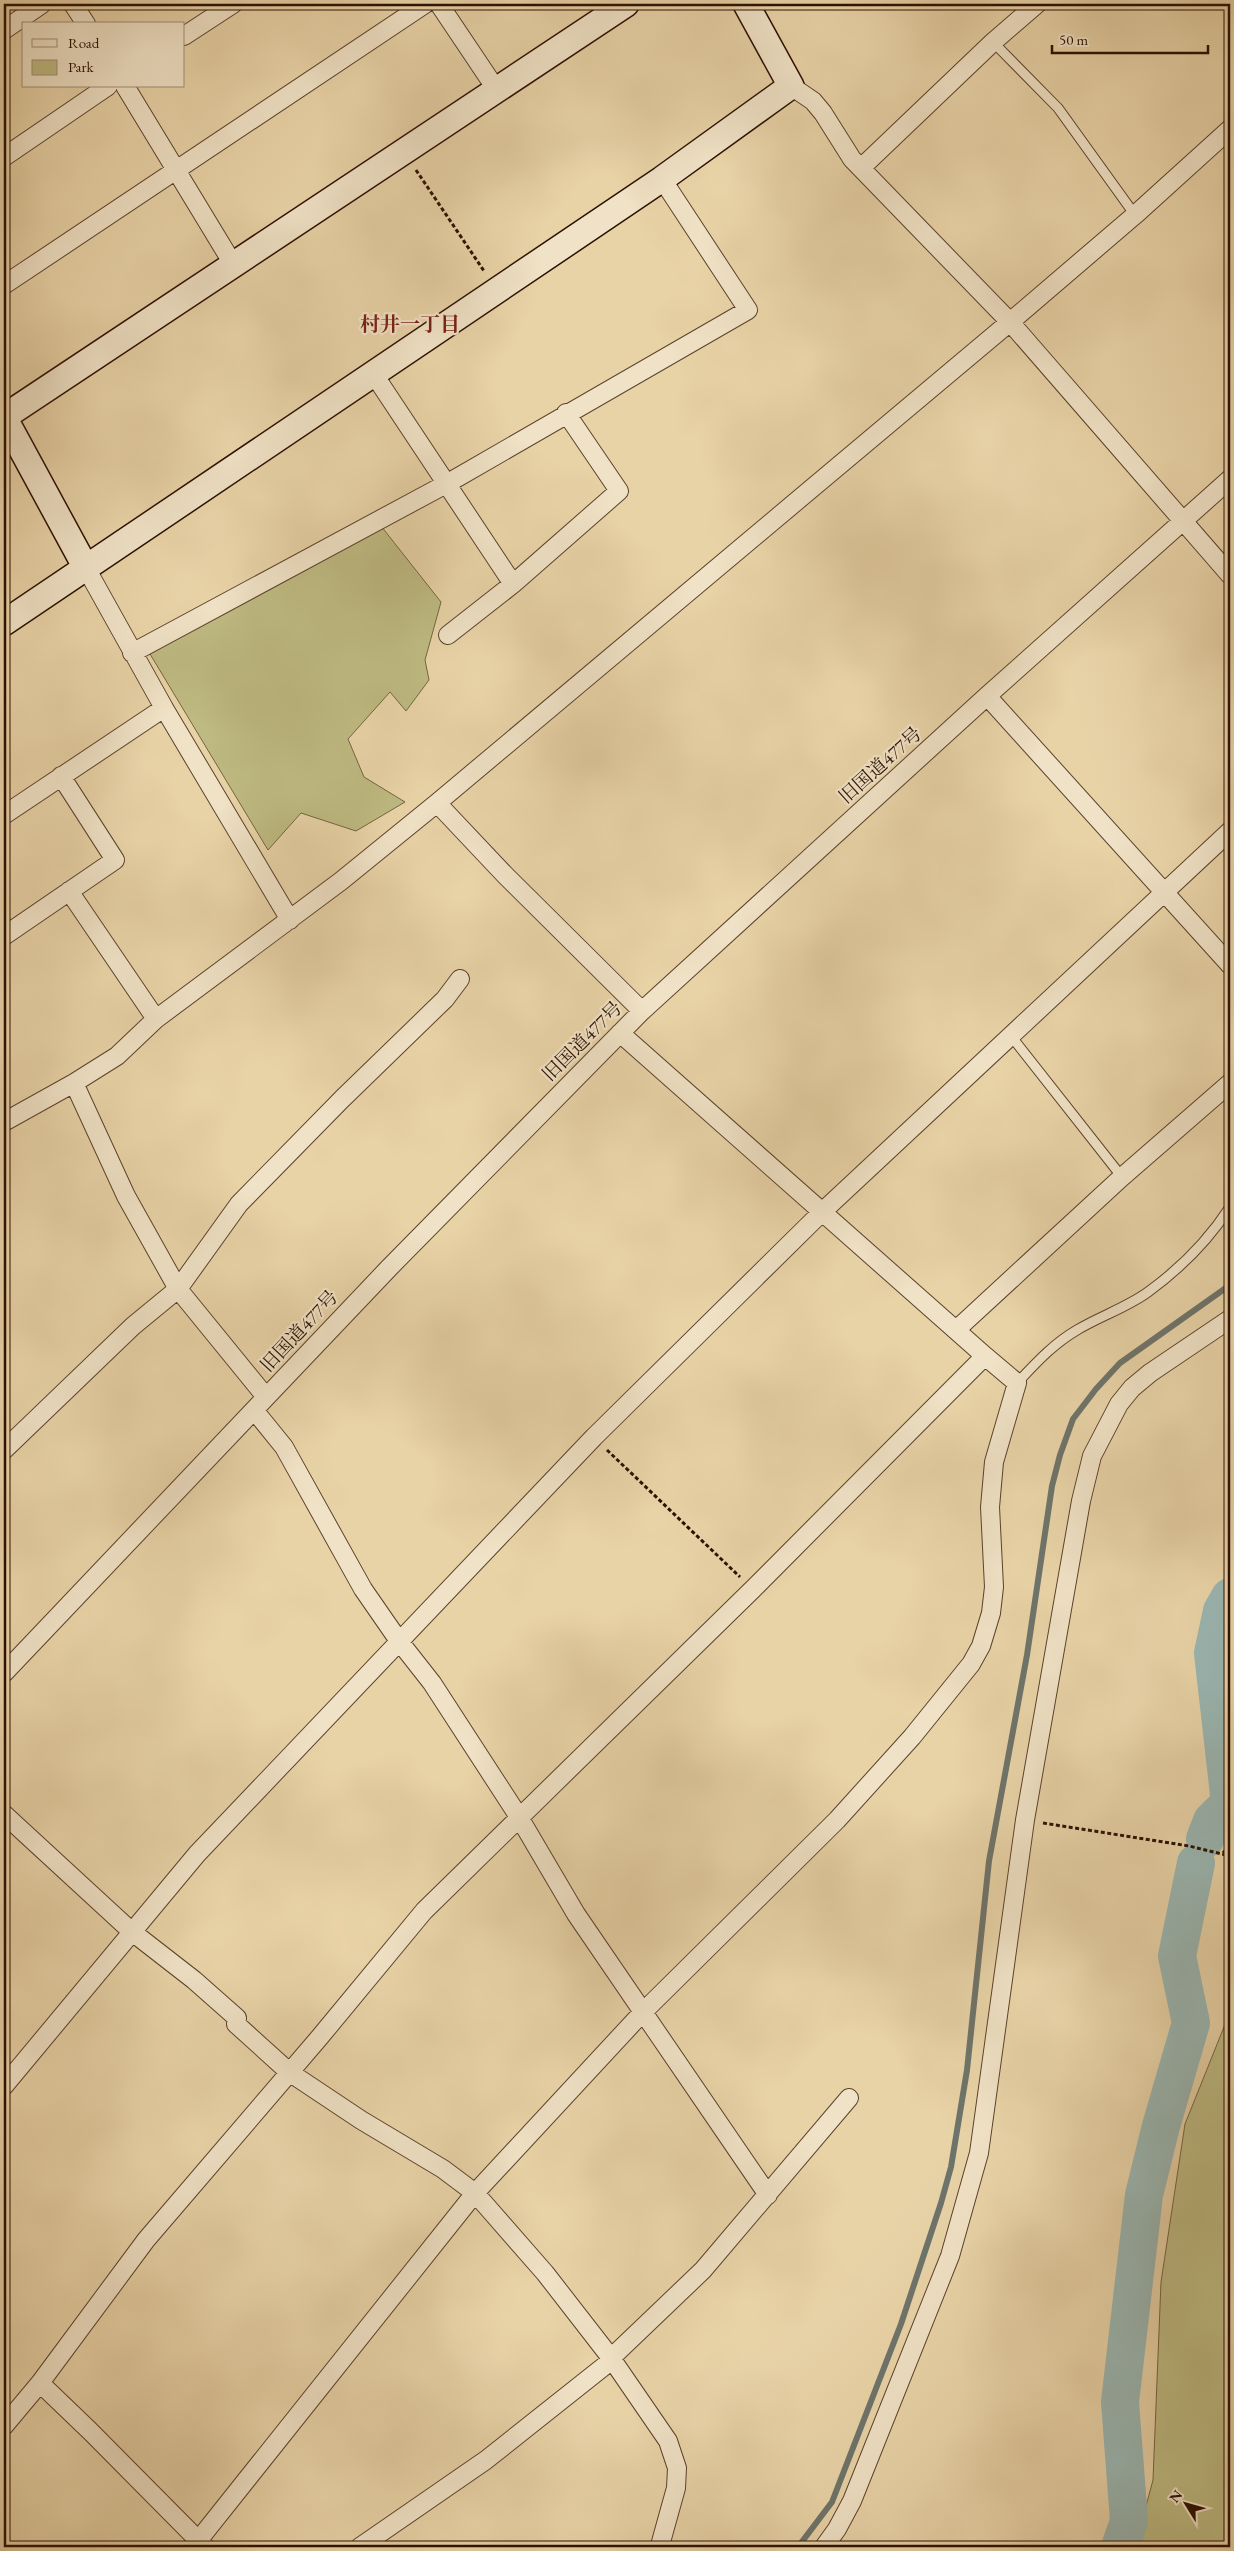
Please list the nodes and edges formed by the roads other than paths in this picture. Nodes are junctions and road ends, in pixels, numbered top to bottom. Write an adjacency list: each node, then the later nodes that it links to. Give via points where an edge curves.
1 (42, 4): 10 (street)
2 (73, 4): 9 (street)
3 (233, 4): 11 (street)
4 (425, 4): 20 (street)
5 (439, 4): 16 (street)
6 (626, 4): 16 (street)
7 (746, 4): 13 (street)
8 (1037, 4): 12 (street)
9 (85, 22)
10 (4, 30)
11 (185, 35)
12 (993, 42): 19 (street); 22 (lane, via 1058,108)
13 (791, 86): 19 (street, via 813,101 843,148); 21 (street)
14 (105, 88): 18 (street)
15 (126, 88): 20 (street)
16 (496, 90): 23 (street)
17 (1230, 129): 22 (street)
18 (4, 157)
19 (861, 168): 25 (street)
20 (176, 171): 23 (street); 24 (street)
21 (662, 179): 26 (street); 27 (street, via 748,310)
22 (1135, 215): 25 (street)
23 (233, 264): 28 (street)
24 (4, 285)
25 (1010, 322): 31 (street); 41 (street)
26 (373, 373): 30 (street); 32 (street)
27 (566, 413): 30 (street); 34 (street, via 619,491)
28 (4, 417): 32 (street)
29 (1230, 479): 31 (street, 旧国道477号)
30 (448, 483): 34 (street); 37 (street)
31 (1184, 521): 33 (street); 38 (street, 旧国道477号)
32 (86, 568): 35 (street); 37 (street)
33 (1230, 575)
34 (513, 584): 36 (street)
35 (4, 623)
36 (448, 635)
37 (132, 652): 39 (street)
38 (987, 696): 45 (street); 50 (street, 旧国道477号)
39 (164, 708): 40 (street); 46 (street)
40 (61, 776): 42 (street); 44 (street, via 115,860)
41 (437, 803): 46 (street); 50 (street, via 525,896)
42 (4, 815)
43 (1230, 831): 45 (street)
44 (69, 891): 47 (street); 51 (street)
45 (1166, 892): 48 (street); 53 (street)
46 (290, 920): 51 (street)
47 (4, 936)
48 (1230, 965)
49 (460, 979): 60 (street, via 445,1000 239,1204)
50 (642, 1011): 52 (street, 旧国道477号)
51 (156, 1019): 54 (street, via 117,1056)
52 (620, 1033): 59 (street); 65 (street, 旧国道477号)
53 (1011, 1036): 57 (lane); 59 (street)
54 (74, 1083): 56 (street); 60 (street, via 126,1196)
55 (1230, 1083): 57 (street)
56 (5, 1117)
57 (1122, 1177): 62 (street)
58 (1230, 1207): 64 (lane, via 1196,1252 1172,1273 1147,1293 1078,1330 1045,1353)
59 (822, 1212): 62 (street); 67 (street, via 594,1437)
60 (178, 1289): 65 (street); 66 (street, via 133,1326)
61 (1230, 1319): 84 (street, via 1132,1388 1110,1418 1092,1456 1081,1501 1025,1820 979,2153 950,2256 852,2501)
62 (956, 1330): 63 (street)
63 (985, 1356): 64 (street); 70 (street, via 753,1590)
64 (1017, 1383): 72 (street, via 994,1462 990,1507 994,1587 991,1614 981,1646 971,1664 838,1820)
65 (260, 1404): 67 (street, via 306,1482 346,1560); 68 (street, 旧国道477号)
66 (4, 1450)
67 (399, 1641): 70 (street, via 432,1683); 71 (street, via 197,1854)
68 (4, 1673)
69 (4, 1814): 71 (street)
70 (519, 1817): 72 (street, via 576,1914); 73 (street, via 424,1911)
71 (131, 1931): 73 (street, via 237,2018 236,2024); 74 (street)
72 (642, 2013): 76 (street); 77 (street)
73 (289, 2072): 76 (street, via 360,2120 444,2169); 79 (street, via 146,2240)
74 (4, 2086)
75 (848, 2098): 77 (street)
76 (475, 2193): 78 (street, via 545,2273); 81 (street)
77 (768, 2194): 78 (street, via 704,2270)
78 (612, 2359): 82 (street, via 486,2460); 83 (street, via 668,2441 675,2459 676,2488 661,2542)
79 (40, 2383): 80 (street); 81 (street)
80 (4, 2426)
81 (199, 2545)
82 (360, 2547)
83 (663, 2547)
84 (824, 2547)

